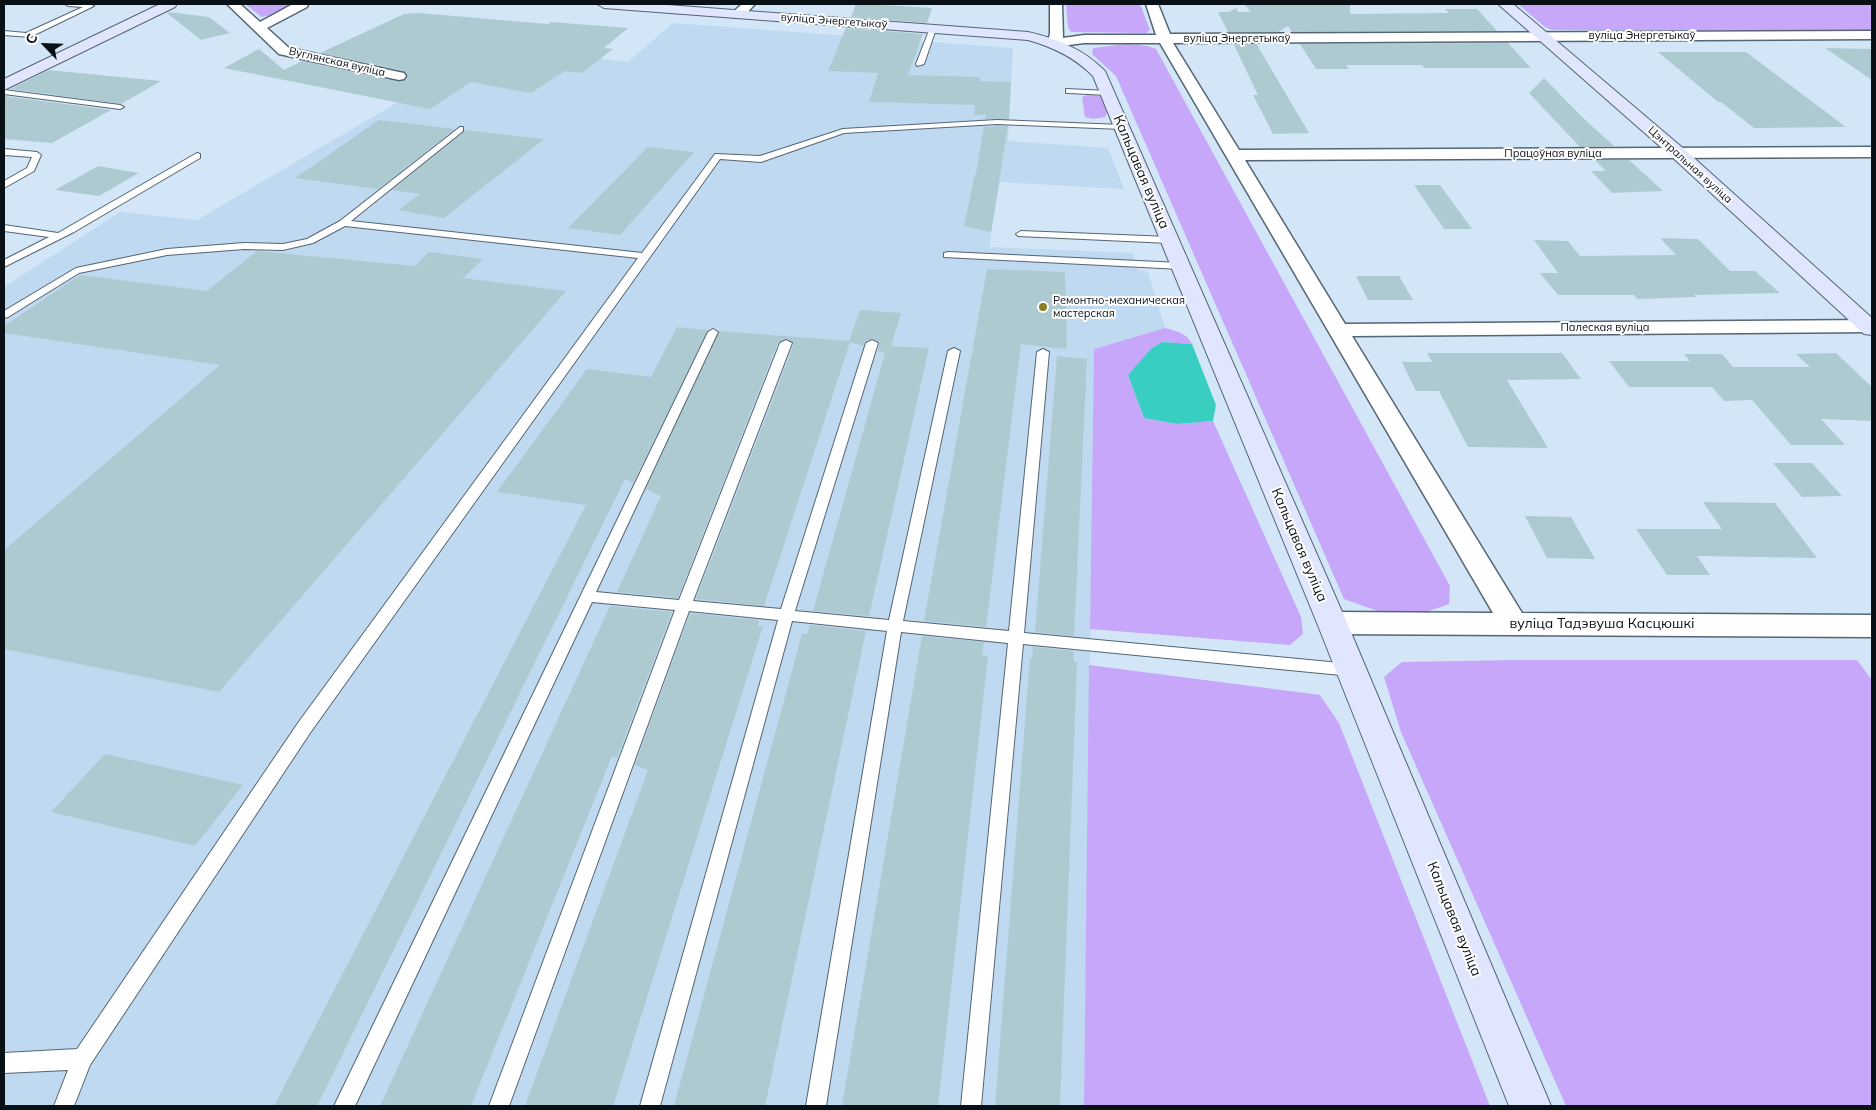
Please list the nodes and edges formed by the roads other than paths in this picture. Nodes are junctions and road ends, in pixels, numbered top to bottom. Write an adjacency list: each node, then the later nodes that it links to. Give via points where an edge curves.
1 (68, 4): 13 (lane, via 91,6 27,35)
2 (170, 4): 20 (street)
3 (233, 4): 11 (street, Вуглянская вуліца)
4 (302, 4): 11 (street)
5 (604, 4): 10 (street, вуліца Энергетыкаў)
6 (749, 4): 10 (street)
7 (1056, 4): 17 (street)
8 (1152, 4): 16 (street)
9 (1505, 4): 15 (street, Цэнтральная вуліца)
10 (738, 14): 12 (street, вуліца Энергетыкаў)
11 (258, 28): 19 (street, Вуглянская вуліца, via 284,51)
12 (932, 28): 17 (street, вуліца Энергетыкаў, via 1028,36); 18 (lane)
13 (4, 33)
14 (1872, 35): 15 (street, вуліца Энергетыкаў)
15 (1541, 36): 16 (street, вуліца Энергетыкаў); 29 (street, Цэнтральная вуліца)
16 (1165, 40): 17 (street, вуліца Энергетыкаў, via 1084,39); 30 (street)
17 (1054, 43): 23 (street, Кальцавая вуліца, via 1090,64 1100,74)
18 (920, 64)
19 (399, 76)
20 (4, 85)
21 (1070, 91): 23 (lane)
22 (4, 92): 24 (lane)
23 (1108, 93): 25 (street, Кальцавая вуліца)
24 (120, 107)
25 (1122, 127): 37 (street, Кальцавая вуліца); 39 (lane, via 997,122 843,131 761,159 718,156)
26 (460, 129): 33 (lane)
27 (4, 152): 32 (lane, via 37,155 31,169)
28 (1872, 152): 29 (street, Працоўная вуліца)
29 (1678, 153): 30 (street, Працоўная вуліца); 43 (street, Цэнтральная вуліца)
30 (1234, 155): 44 (street)
31 (197, 156): 36 (lane)
32 (4, 185)
33 (343, 223): 39 (lane); 42 (lane, via 310,241 283,247 244,246 168,252 76,271)
34 (4, 228): 36 (lane)
35 (1022, 234): 37 (lane)
36 (60, 236): 40 (lane)
37 (1170, 240): 41 (street, Кальцавая вуліца)
38 (948, 255): 41 (lane)
39 (645, 256): 59 (lane, via 304,728)
40 (4, 264)
41 (1181, 266): 53 (street, Кальцавая вуліца)
42 (4, 315)
43 (1871, 327): 44 (street, Палеская вуліца)
44 (1338, 330): 54 (street)
45 (713, 332): 50 (lane)
46 (786, 343): 51 (lane)
47 (872, 343): 52 (lane)
48 (954, 351): 55 (lane)
49 (1043, 352): 57 (lane)
50 (586, 596): 51 (lane); 62 (lane)
51 (684, 606): 52 (lane); 63 (lane)
52 (786, 616): 55 (lane); 64 (lane)
53 (1332, 623): 54 (street, вуліца Тадэвуша Касцюшкі); 58 (street, Кальцавая вуліца)
54 (1513, 623): 56 (street, вуліца Тадэвуша Касцюшкі)
55 (895, 626): 57 (lane); 65 (lane)
56 (1872, 626)
57 (1014, 638): 58 (lane); 66 (lane)
58 (1352, 670): 67 (street, Кальцавая вуліца)
59 (82, 1059): 60 (lane); 61 (lane)
60 (4, 1063)
61 (64, 1106)
62 (344, 1106)
63 (499, 1106)
64 (650, 1106)
65 (816, 1106)
66 (971, 1106)
67 (1530, 1106)

